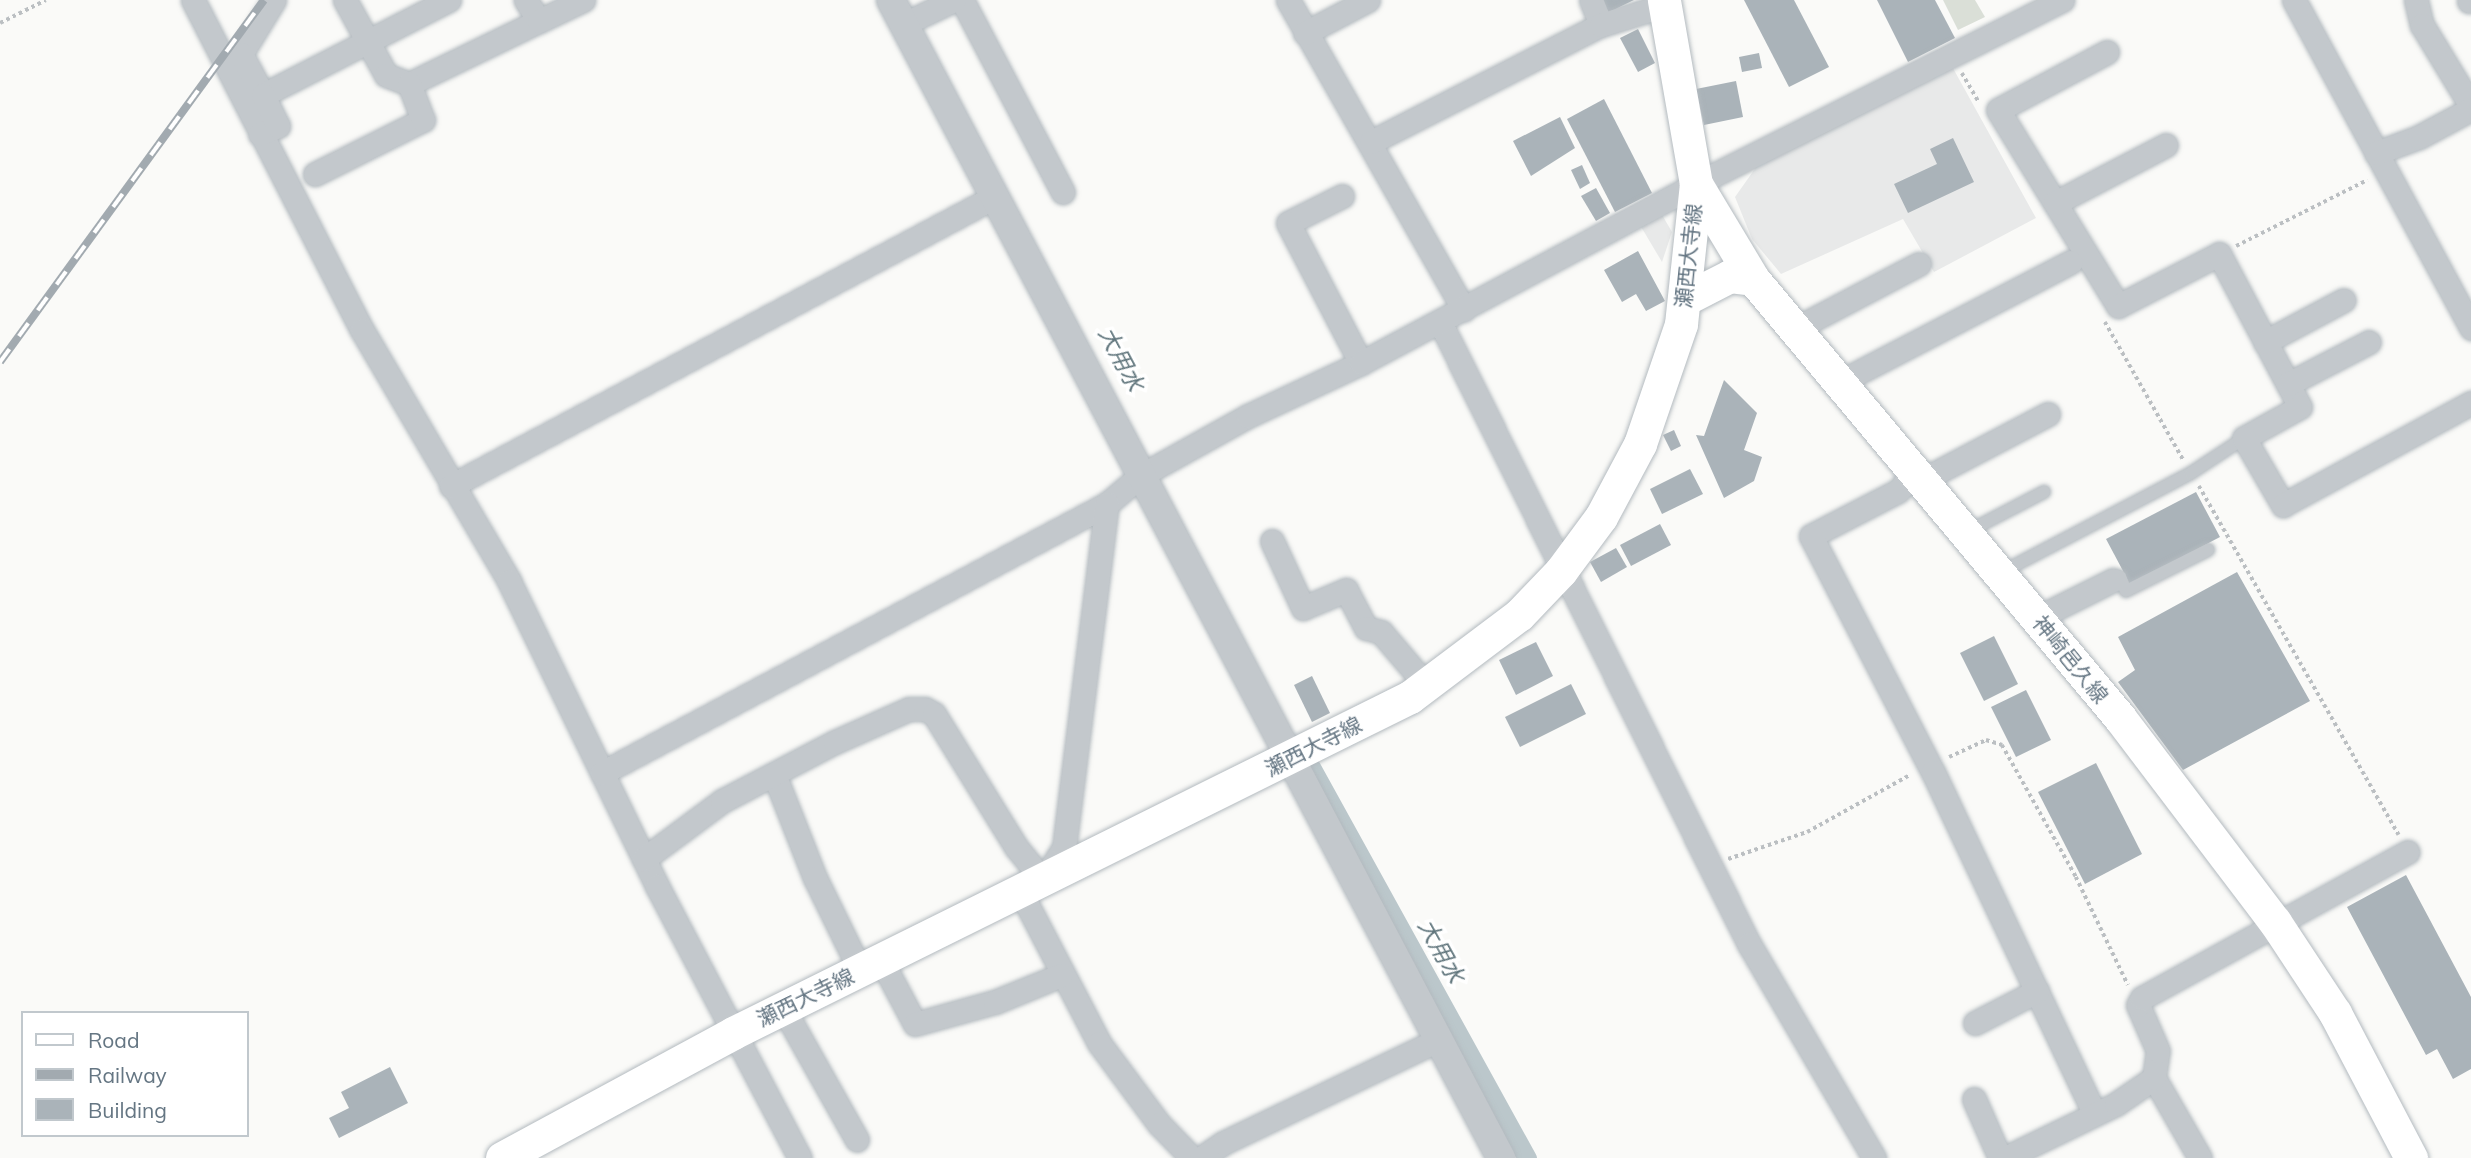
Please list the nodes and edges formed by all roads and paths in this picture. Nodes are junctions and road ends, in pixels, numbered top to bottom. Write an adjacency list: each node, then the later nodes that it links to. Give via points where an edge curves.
1 (46, 0): 19 (path)
2 (193, 0): 29 (street)
3 (274, 0): 26 (street, via 241,54)
4 (345, 0): 22 (street)
5 (449, 0): 22 (street)
6 (526, 0): 18 (street)
7 (583, 0): 18 (street)
8 (954, 0): 17 (street)
9 (962, 0): 35 (street)
10 (1287, 0): 21 (street)
11 (1368, 0): 21 (street)
12 (1591, 0): 20 (street)
13 (2062, 0): 24 (street)
14 (2294, 0): 32 (street)
15 (2416, 0): 27 (street, via 2422,25)
16 (1664, 2): 20 (street); 34 (main road, 瀬西大寺線)
17 (905, 16): 36 (street)
18 (539, 20): 25 (street)
19 (0, 23)
20 (1601, 25): 30 (street)
21 (1305, 33): 30 (street)
22 (368, 41): 25 (street, via 386,75); 26 (street)
23 (2107, 52): 38 (street, via 1998,110)
24 (1951, 53): 28 (path); 34 (street)
25 (409, 85): 33 (street, via 423,120)
26 (263, 94): 29 (street, via 278,126)
27 (2471, 108): 32 (street)
28 (1984, 111)
29 (260, 134): 63 (street)
30 (1371, 142): 48 (street)
31 (2166, 145): 38 (street)
32 (2380, 162): 41 (path); 50 (street)
33 (316, 174)
34 (1696, 184): 39 (main road, 神崎邑久線); 40 (main road, 瀬西大寺線); 48 (street)
35 (1063, 192)
36 (996, 196): 60 (street); 63 (street)
37 (1342, 196): 54 (street, via 1288,223)
38 (2055, 203): 41 (street, via 2118,306)
39 (1722, 232): 40 (main road, via 1707,229); 44 (main road, 神崎邑久線)
40 (1691, 247): 45 (main road, 瀬西大寺線)
41 (2219, 254): 52 (street)
42 (2071, 262): 55 (street)
43 (1919, 264): 51 (street)
44 (1753, 279): 45 (main road, via 1730,276); 51 (main road, 神崎邑久線)
45 (1687, 298): 69 (main road, 瀬西大寺線, via 1640,444 1601,517)
46 (2344, 300): 52 (street)
47 (2098, 309): 62 (path)
48 (1464, 310): 49 (street)
49 (1440, 322): 54 (street); 69 (street)
50 (2471, 328)
51 (1795, 329): 55 (main road, 神崎邑久線)
52 (2265, 342): 56 (street)
53 (2369, 342): 56 (street)
54 (1361, 363): 60 (street, via 1263,408)
55 (1840, 382): 61 (main road, 神崎邑久線)
56 (2288, 384): 59 (street, via 2300,407)
57 (2471, 403): 59 (street, via 2283,505)
58 (2048, 414): 61 (street, via 1932,475)
59 (2244, 438): 62 (lane)
60 (1152, 469): 65 (street); 74 (street)
61 (1915, 471): 66 (main road, 神崎邑久線); 83 (street, via 1898,491 1811,536 1933,772)
62 (2191, 473): 70 (lane); 77 (path)
63 (451, 486): 75 (street, via 509,581)
64 (2044, 492): 66 (lane)
65 (1107, 504): 75 (street); 79 (street, via 1064,848)
66 (1966, 532): 70 (main road, 神崎邑久線)
67 (1272, 541): 73 (street, via 1303,608 1346,590 1366,628 1381,632)
68 (2208, 550): 71 (lane, via 2126,591 2120,577)
69 (1561, 571): 73 (main road, 瀬西大寺線, via 1519,615); 97 (street, via 1749,944)
70 (2000, 573): 72 (main road, 神崎邑久線)
71 (2113, 580): 72 (street)
72 (2037, 618): 80 (main road, 神崎邑久線)
73 (1427, 686): 74 (main road, 瀬西大寺線)
74 (1290, 758): 79 (main road, 瀬西大寺線); 87 (street)
75 (602, 772): 78 (street)
76 (774, 774): 78 (street, via 698,816); 79 (street, via 909,709 926,709 934,714 1016,847); 81 (street, via 815,878)
77 (2408, 852): 80 (street)
78 (644, 859): 86 (street)
79 (1031, 886): 81 (main road, 瀬西大寺線); 82 (street)
80 (2276, 922): 88 (street, via 2142,998 2138,1005 2158,1051); 101 (main road, 神崎邑久線, via 2335,1013)
81 (871, 965): 82 (street, via 915,1024 995,1002); 84 (main road, 瀬西大寺線)
82 (1061, 975): 94 (street, via 1099,1043 1158,1124)
83 (2037, 991): 85 (street); 90 (street)
84 (783, 1008): 86 (main road, 瀬西大寺線); 91 (street)
85 (1975, 1023)
86 (733, 1033): 92 (main road, 瀬西大寺線); 93 (street)
87 (1440, 1039): 95 (street, via 1223,1143); 96 (street)
88 (2154, 1078): 90 (street); 100 (street)
89 (1975, 1099): 98 (street)
90 (2095, 1114): 99 (street)
91 (857, 1140)
92 (502, 1158)
93 (800, 1158)
94 (1192, 1158)
95 (1201, 1158)
96 (1501, 1158)
97 (1874, 1158)
98 (2000, 1158)
99 (2005, 1158)
100 (2200, 1158)
101 (2411, 1158)

